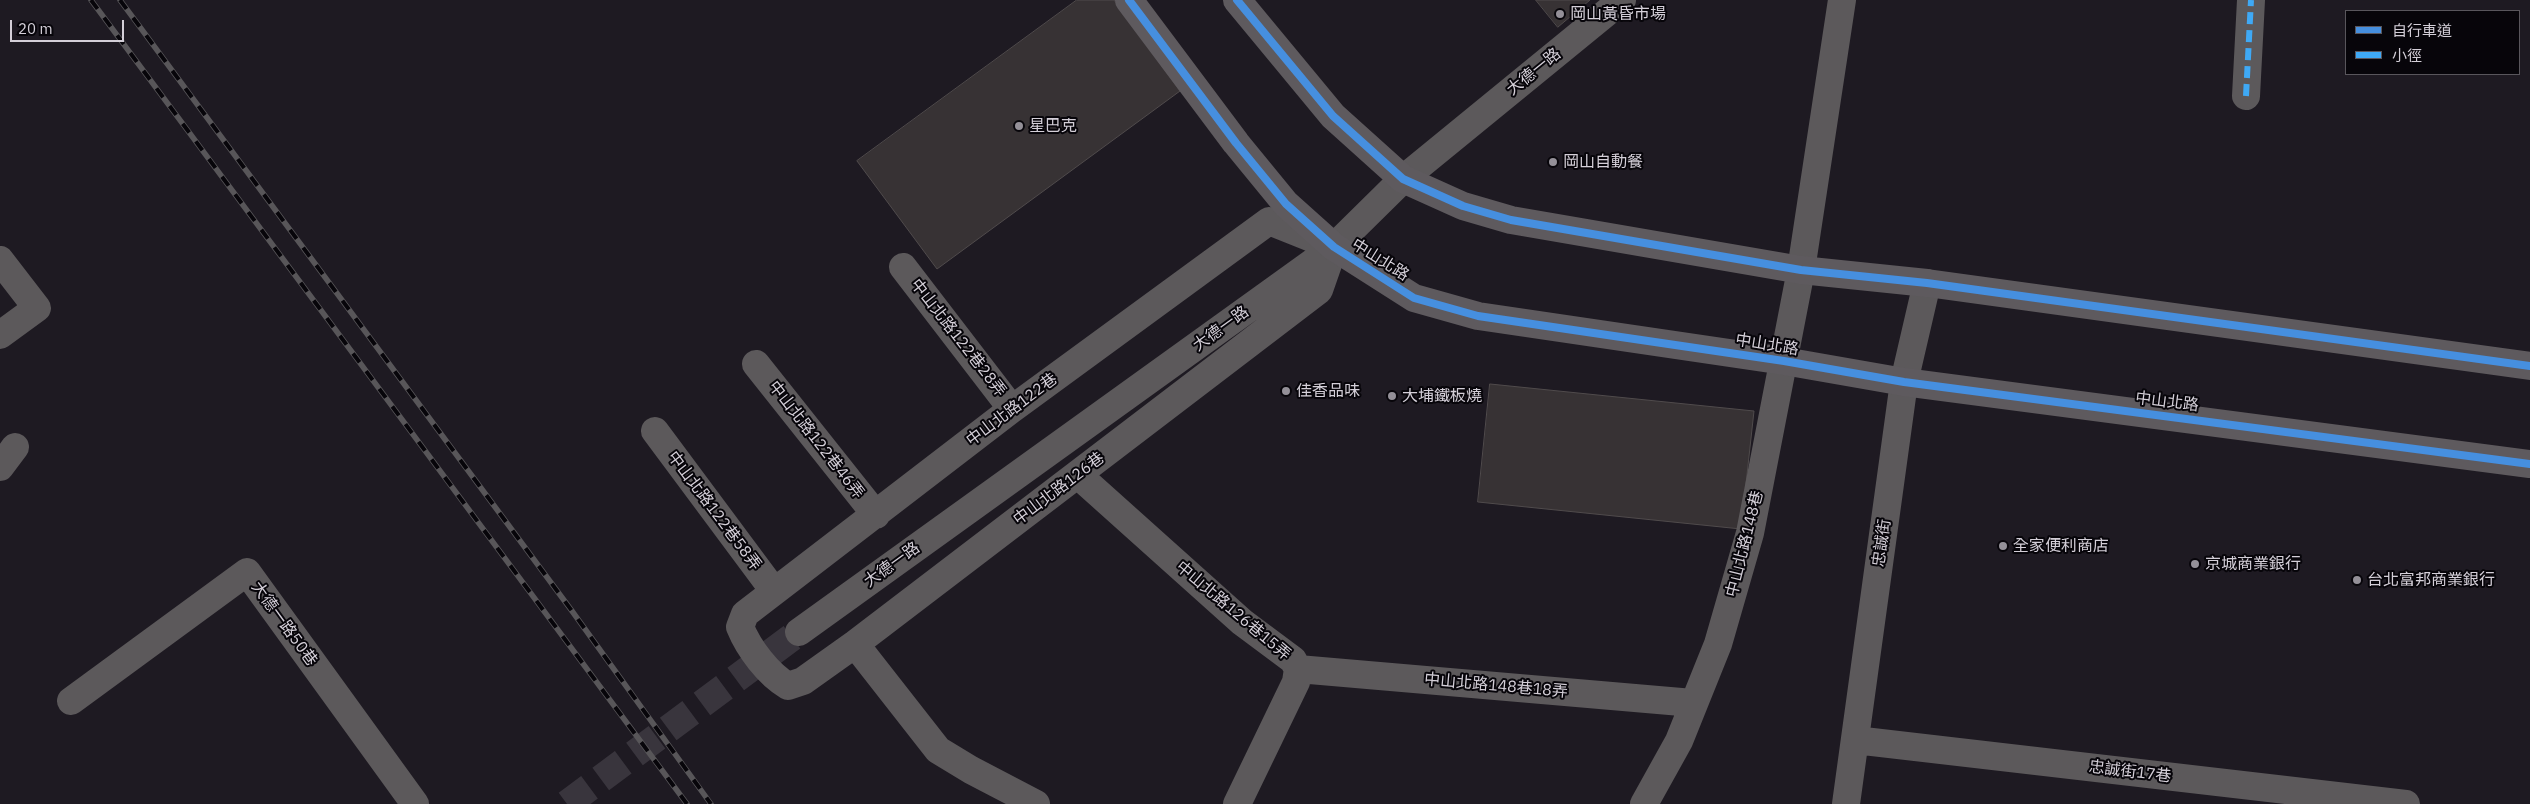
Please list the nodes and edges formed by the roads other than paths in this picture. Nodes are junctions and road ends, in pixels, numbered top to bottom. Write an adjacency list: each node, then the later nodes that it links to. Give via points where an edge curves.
1 (1129, 0): 8 (main road, 中山北路, via 1286,204)
2 (1237, 0): 7 (main road, via 1333,116)
3 (1622, 0): 7 (street, 大德一路)
4 (1842, 0): 11 (street, 中山北路148巷)
5 (2252, 0): 6 (street)
6 (2246, 96)
7 (1403, 179): 8 (street, 大德一路); 11 (main road, via 1463,206 1511,220)
8 (1334, 247): 14 (main road, 中山北路, via 1414,298 1478,316); 18 (street, 中山北路122巷, via 1269,221); 21 (street, 中山北路126巷, via 1318,290); 24 (street, 大德一路)
9 (0, 260): 13 (street, via 37,308)
10 (903, 266): 18 (street, 中山北路122巷28弄)
11 (1800, 270): 12 (main road); 14 (street, 中山北路148巷)
12 (1927, 283): 16 (main road); 17 (street, 忠誠街)
13 (0, 335)
14 (1784, 361): 17 (main road, 中山北路); 29 (street, 中山北路148巷, via 1750,533 1718,644)
15 (756, 364): 22 (street, 中山北路122巷46弄)
16 (2530, 366)
17 (1904, 382): 20 (main road, 中山北路); 30 (street, 忠誠街)
18 (1012, 409): 22 (street, 中山北路122巷)
19 (655, 431): 23 (street, 中山北路122巷58弄)
20 (2530, 464)
21 (1078, 476): 25 (street, 中山北路126巷); 27 (street, 中山北路126巷15弄, via 1242,622 1293,660)
22 (876, 515): 23 (street, 中山北路122巷)
23 (774, 591): 26 (street, 中山北路122巷, via 745,614 740,627)
24 (799, 632)
25 (855, 644): 26 (street, 中山北路126巷, via 803,681 788,686 776,678); 32 (street, via 938,750)
26 (762, 660)
27 (1298, 670): 29 (street, 中山北路148巷18弄); 33 (street, 中山北路126巷15弄, via 1296,682)
28 (70, 701): 31 (street, 大德一路50巷, via 247,572)
29 (1693, 703): 34 (street, 中山北路148巷, via 1679,741)
30 (1855, 740): 35 (street, 忠誠街); 36 (street, 忠誠街17巷)
31 (415, 804)
32 (1036, 804)
33 (1237, 804)
34 (1644, 804)
35 (1846, 804)
36 (2406, 804)

